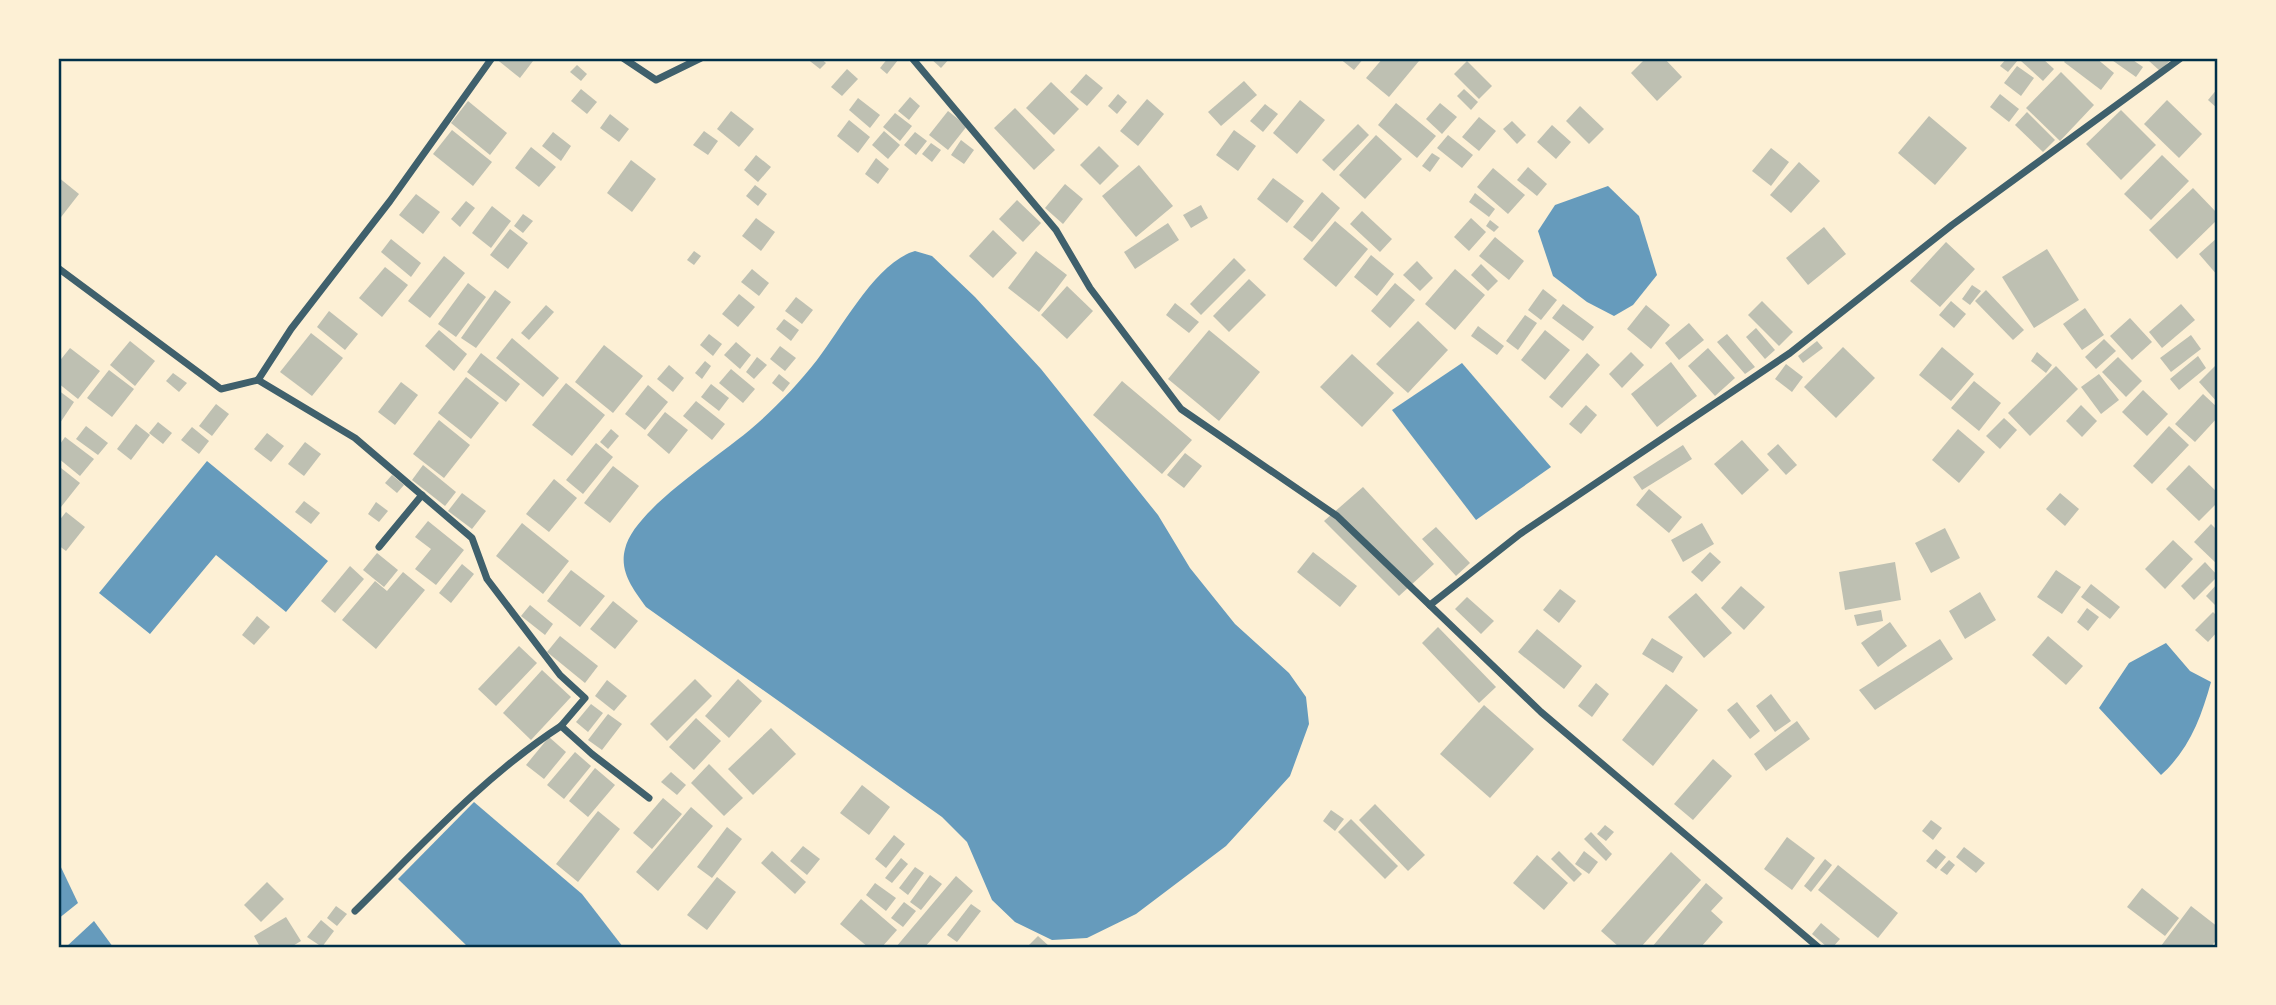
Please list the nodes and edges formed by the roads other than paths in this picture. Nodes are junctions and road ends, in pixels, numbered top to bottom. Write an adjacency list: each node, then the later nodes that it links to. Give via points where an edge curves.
1 (492, 58): 7 (street)
2 (624, 58): 3 (street, via 656,80)
3 (701, 58)
4 (912, 58): 10 (street, via 1056,230 1090,288 1181,409 1337,516)
5 (2181, 58): 10 (street, via 1952,225 1790,353 1520,534)
6 (58, 268): 7 (street, via 221,389)
7 (258, 380): 8 (street, via 355,438)
8 (422, 495): 9 (street); 11 (street, via 472,538 487,579 560,675 585,698)
9 (379, 547)
10 (1430, 605): 14 (street, via 1541,712)
11 (561, 726): 12 (street); 13 (street, via 466,803)
12 (649, 798)
13 (355, 911)
14 (1818, 947)

